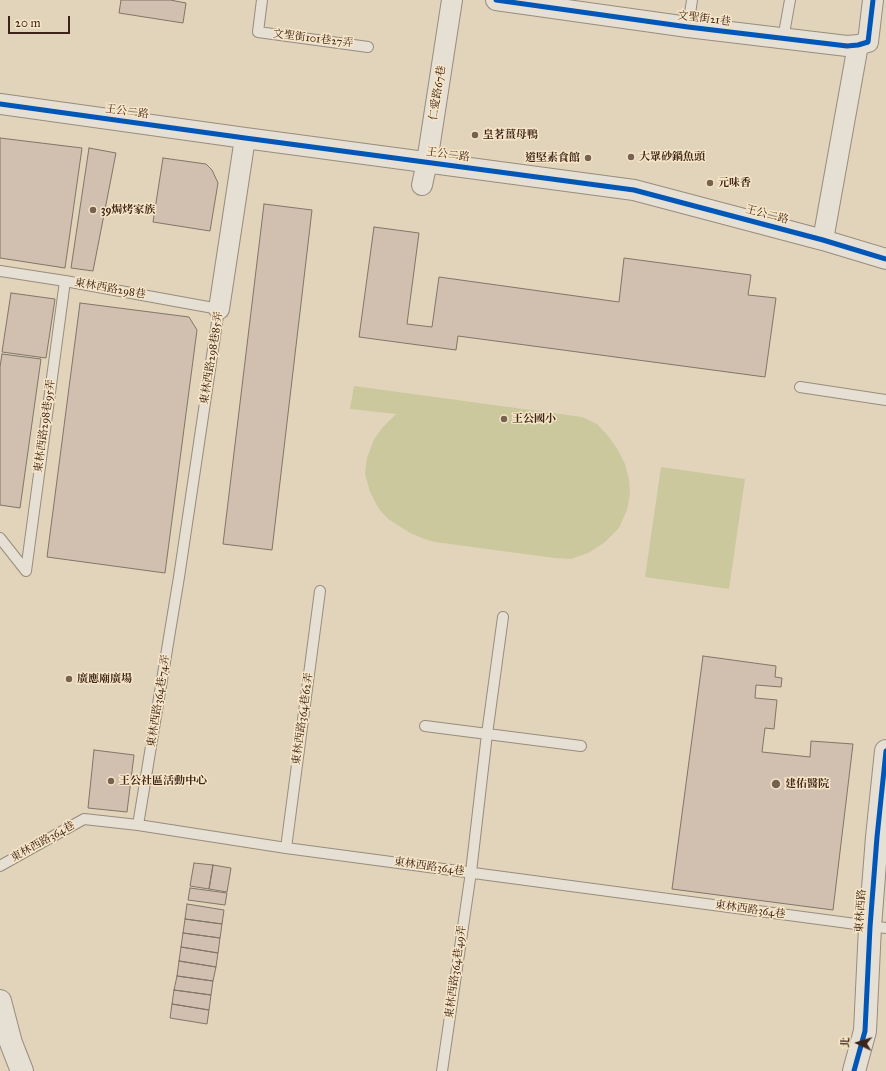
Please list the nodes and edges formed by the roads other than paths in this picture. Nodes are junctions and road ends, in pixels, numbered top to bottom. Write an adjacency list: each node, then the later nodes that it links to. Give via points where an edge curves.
1 (262, 0): 10 (lane, 文聖街101巷27弄, via 258,32)
2 (452, 0): 13 (street, 仁愛路67巷)
3 (496, 0): 7 (street, 文聖街21巷)
4 (692, 0): 7 (lane)
5 (790, 0): 8 (lane)
6 (873, 0): 9 (street, via 868,42)
7 (688, 27): 8 (street, 文聖街21巷)
8 (784, 39): 9 (street, 文聖街21巷)
9 (858, 45): 15 (street)
10 (368, 46)
11 (0, 104): 12 (street, 王公二路)
12 (245, 138): 13 (street, 王公二路); 19 (street, 東林西路298巷85弄)
13 (427, 162): 14 (street, 仁愛路67巷); 15 (street, 王公二路, via 634,190)
14 (422, 185)
15 (823, 240): 16 (street, 王公二路)
16 (886, 259)
17 (0, 271): 18 (lane, 東林西路298巷)
18 (65, 281): 19 (lane, 東林西路298巷); 22 (lane, 東林西路298巷95弄, via 26,571)
19 (219, 309): 23 (lane, 東林西路298巷85弄)
20 (800, 387): 21 (lane)
21 (886, 400)
22 (0, 538)
23 (179, 577): 30 (lane, 東林西路364巷74弄)
24 (320, 591): 32 (lane, 東林西路364巷62弄)
25 (503, 617): 27 (lane, 東林西路364巷49弄)
26 (425, 726): 27 (lane)
27 (487, 734): 28 (lane); 34 (lane, 東林西路364巷49弄)
28 (581, 746)
29 (886, 751): 31 (street, 東林西路)
30 (138, 826): 32 (lane, 東林西路364巷); 33 (lane, 東林西路364巷, via 84,819)
31 (881, 840): 35 (street, 東林西路)
32 (286, 848): 34 (lane, 東林西路364巷)
33 (0, 866)
34 (471, 872): 35 (lane, 東林西路364巷); 39 (lane, 東林西路364巷49弄)
35 (878, 928): 40 (street, 東林西路, via 865,1031)
36 (0, 1001): 37 (street)
37 (6, 1046): 38 (street)
38 (22, 1071)
39 (442, 1071)
40 (854, 1071)

